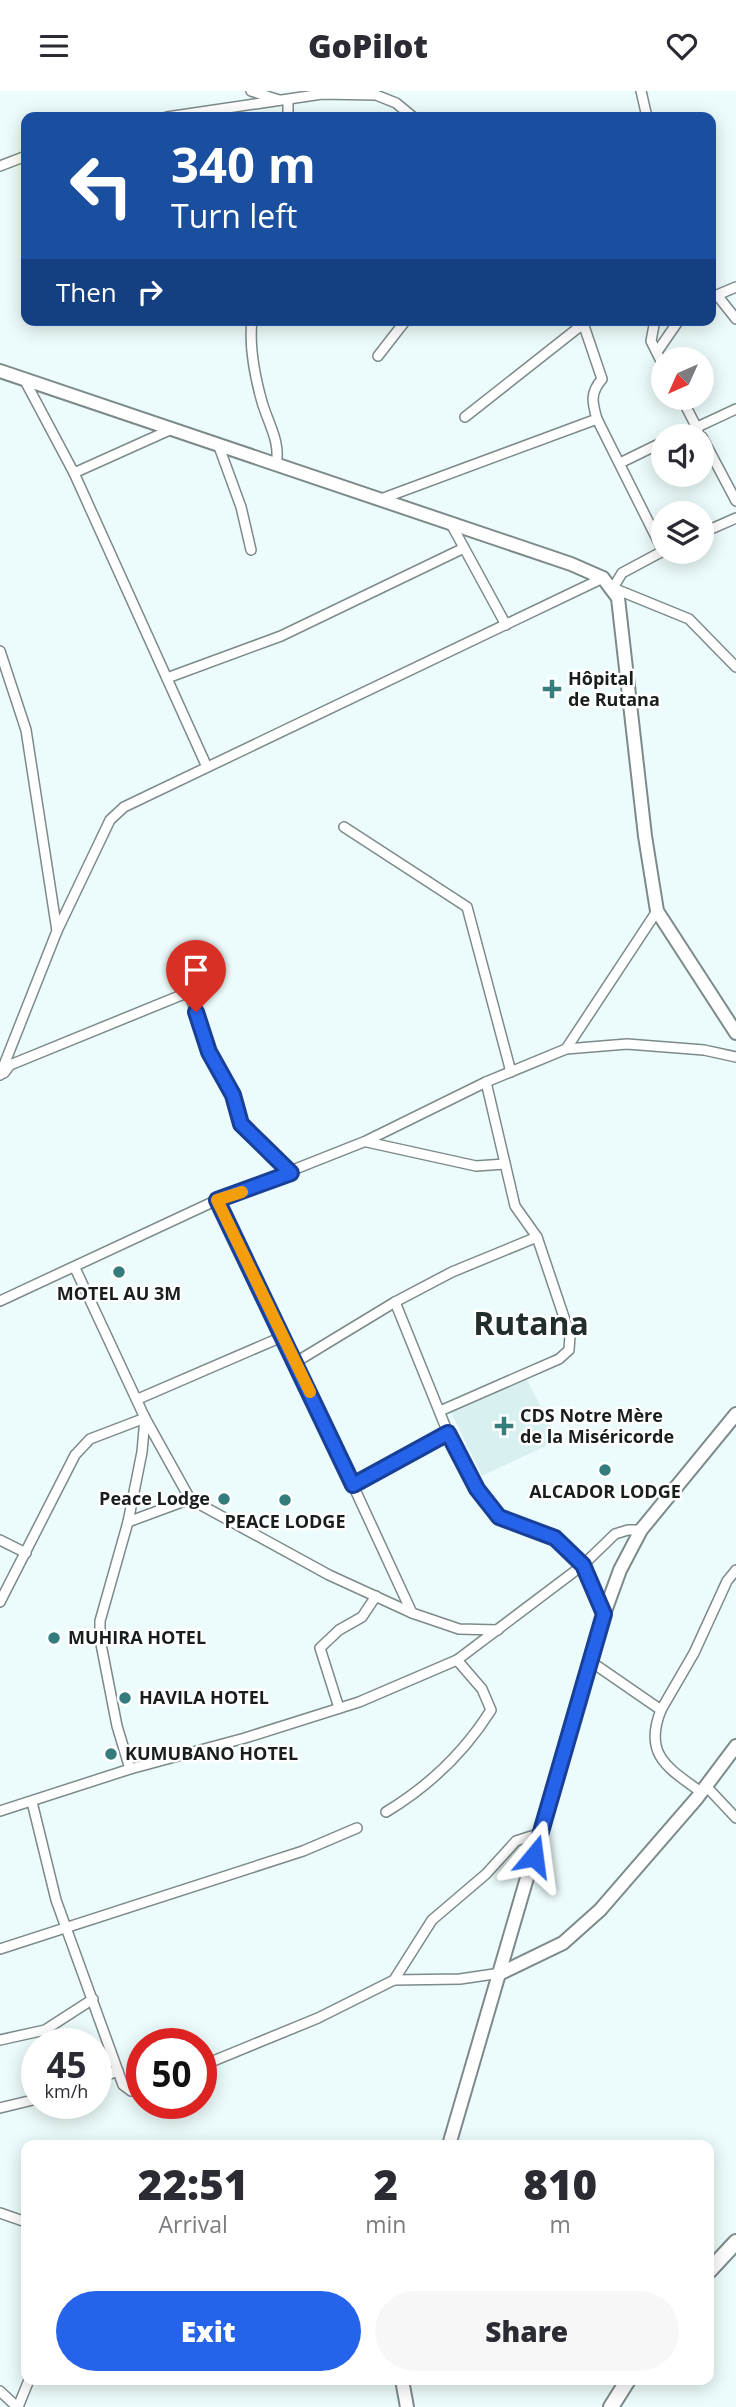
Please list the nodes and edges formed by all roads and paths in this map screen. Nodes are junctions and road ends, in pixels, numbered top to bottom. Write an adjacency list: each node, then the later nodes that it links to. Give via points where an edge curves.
1 (251, 91): 3 (street)
2 (641, 91): 7 (street)
3 (286, 101): 4 (street); 5 (street); 6 (street, via 322,94 376,95)
4 (204, 112)
5 (287, 112)
6 (407, 112)
7 (646, 112)
8 (21, 158): 9 (street)
9 (0, 166)
10 (736, 287): 11 (street)
11 (716, 295)
12 (716, 298): 13 (street)
13 (736, 319)
14 (251, 326): 34 (street, via 262,402 278,454)
15 (401, 326): 22 (street)
16 (578, 326): 26 (street)
17 (584, 326): 27 (street, via 602,379 592,400)
18 (653, 326): 20 (street)
19 (675, 326): 21 (street)
20 (654, 347)
21 (660, 347)
22 (377, 356)
23 (0, 371): 24 (main road)
24 (24, 379): 29 (main road); 35 (street)
25 (736, 409): 28 (street)
26 (465, 417)
27 (597, 419): 33 (street); 36 (street)
28 (714, 424)
29 (173, 428): 30 (main road); 35 (street)
30 (218, 444): 34 (main road); 43 (street, via 242,507)
31 (651, 448): 33 (street)
32 (714, 459): 37 (street)
33 (620, 463): 40 (street)
34 (276, 465): 36 (main road)
35 (74, 473): 50 (street)
36 (381, 499): 39 (main road)
37 (736, 501)
38 (736, 517): 41 (street)
39 (450, 522): 42 (street); 45 (main road)
40 (651, 526)
41 (714, 527)
42 (464, 548): 47 (street); 50 (street, via 281,636)
43 (251, 550)
44 (651, 557): 46 (street, via 622,573)
45 (603, 578): 46 (main road); 47 (street)
46 (613, 588): 49 (street, via 689,619); 53 (main road, via 618,598)
47 (506, 625): 51 (street)
48 (0, 650): 54 (street, via 26,730)
49 (736, 667)
50 (167, 678): 51 (street)
51 (208, 767): 54 (street, via 124,807 110,820)
52 (344, 827): 58 (street, via 467,907)
53 (657, 911): 55 (main road); 56 (street)
54 (57, 930): 59 (street)
55 (736, 1033)
56 (566, 1049): 57 (street, via 627,1044); 58 (street)
57 (736, 1057)
58 (511, 1072): 60 (street)
59 (0, 1076): 63 (street, via 10,1065 189,992 241,1124)
60 (486, 1082): 61 (street); 62 (street)
61 (366, 1141): 62 (street, via 475,1166); 63 (street)
62 (505, 1164): 65 (street, via 515,1206)
63 (291, 1173): 64 (street)
64 (217, 1200): 66 (street); 69 (street)
65 (537, 1237): 68 (street, via 452,1272); 72 (street, via 570,1335 569,1350 559,1359)
66 (75, 1268): 67 (street); 71 (street)
67 (0, 1301)
68 (395, 1302): 70 (street); 72 (street)
69 (284, 1335): 70 (street); 71 (street)
70 (296, 1362): 76 (street)
71 (138, 1399): 74 (street)
72 (440, 1411): 75 (street)
73 (736, 1414): 79 (main road)
74 (145, 1418): 77 (street); 78 (street); 81 (street, via 90,1439 75,1455)
75 (448, 1433): 76 (street); 82 (street, via 477,1489 499,1517 555,1538)
76 (353, 1485): 86 (street)
77 (190, 1499): 78 (street); 84 (street)
78 (128, 1522): 94 (street, via 100,1621 100,1639)
79 (641, 1530): 82 (street, via 615,1534); 87 (main road)
80 (0, 1540): 81 (street)
81 (26, 1553): 85 (street)
82 (583, 1565): 87 (street); 88 (street)
83 (736, 1570): 92 (street)
84 (376, 1596): 86 (street); 91 (street, via 362,1617 339,1630 320,1649)
85 (0, 1602)
86 (412, 1613): 88 (street, via 459,1629)
87 (604, 1614): 90 (main road)
88 (498, 1630): 89 (street)
89 (457, 1660): 91 (street); 99 (street, via 482,1689 491,1710 474,1737 432,1780)
90 (590, 1661): 92 (street); 102 (main road)
91 (339, 1708): 94 (street)
92 (661, 1710): 95 (street, via 653,1729 660,1757 672,1771)
93 (736, 1746): 95 (main road)
94 (130, 1769): 97 (street)
95 (704, 1789): 100 (street); 105 (main road, via 600,1910 563,1943)
96 (0, 1798): 98 (street)
97 (32, 1802): 98 (street); 103 (street)
98 (2, 1810)
99 (386, 1812)
100 (736, 1818)
101 (357, 1828): 103 (street, via 225,1878)
102 (541, 1833): 105 (main road); 106 (street, via 516,1841 432,1920)
103 (65, 1926): 104 (street); 107 (street)
104 (0, 1949)
105 (500, 1973): 106 (street, via 448,1980); 115 (main road)
106 (394, 1980): 109 (street, via 318,2018)
107 (93, 1999): 108 (street, via 45,2030); 110 (street)
108 (0, 2041)
109 (217, 2059)
110 (118, 2071): 111 (street); 112 (street)
111 (112, 2073)
112 (126, 2087)
113 (21, 2103): 114 (street)
114 (0, 2108)
115 (450, 2140)
116 (0, 2213): 117 (street)
117 (21, 2220)
118 (736, 2242): 119 (main road)
119 (714, 2266)
120 (27, 2385): 125 (street)
121 (402, 2385): 124 (main road)
122 (625, 2385): 126 (main road)
123 (0, 2392): 125 (street)
124 (402, 2404)
125 (18, 2407)
126 (611, 2407)

